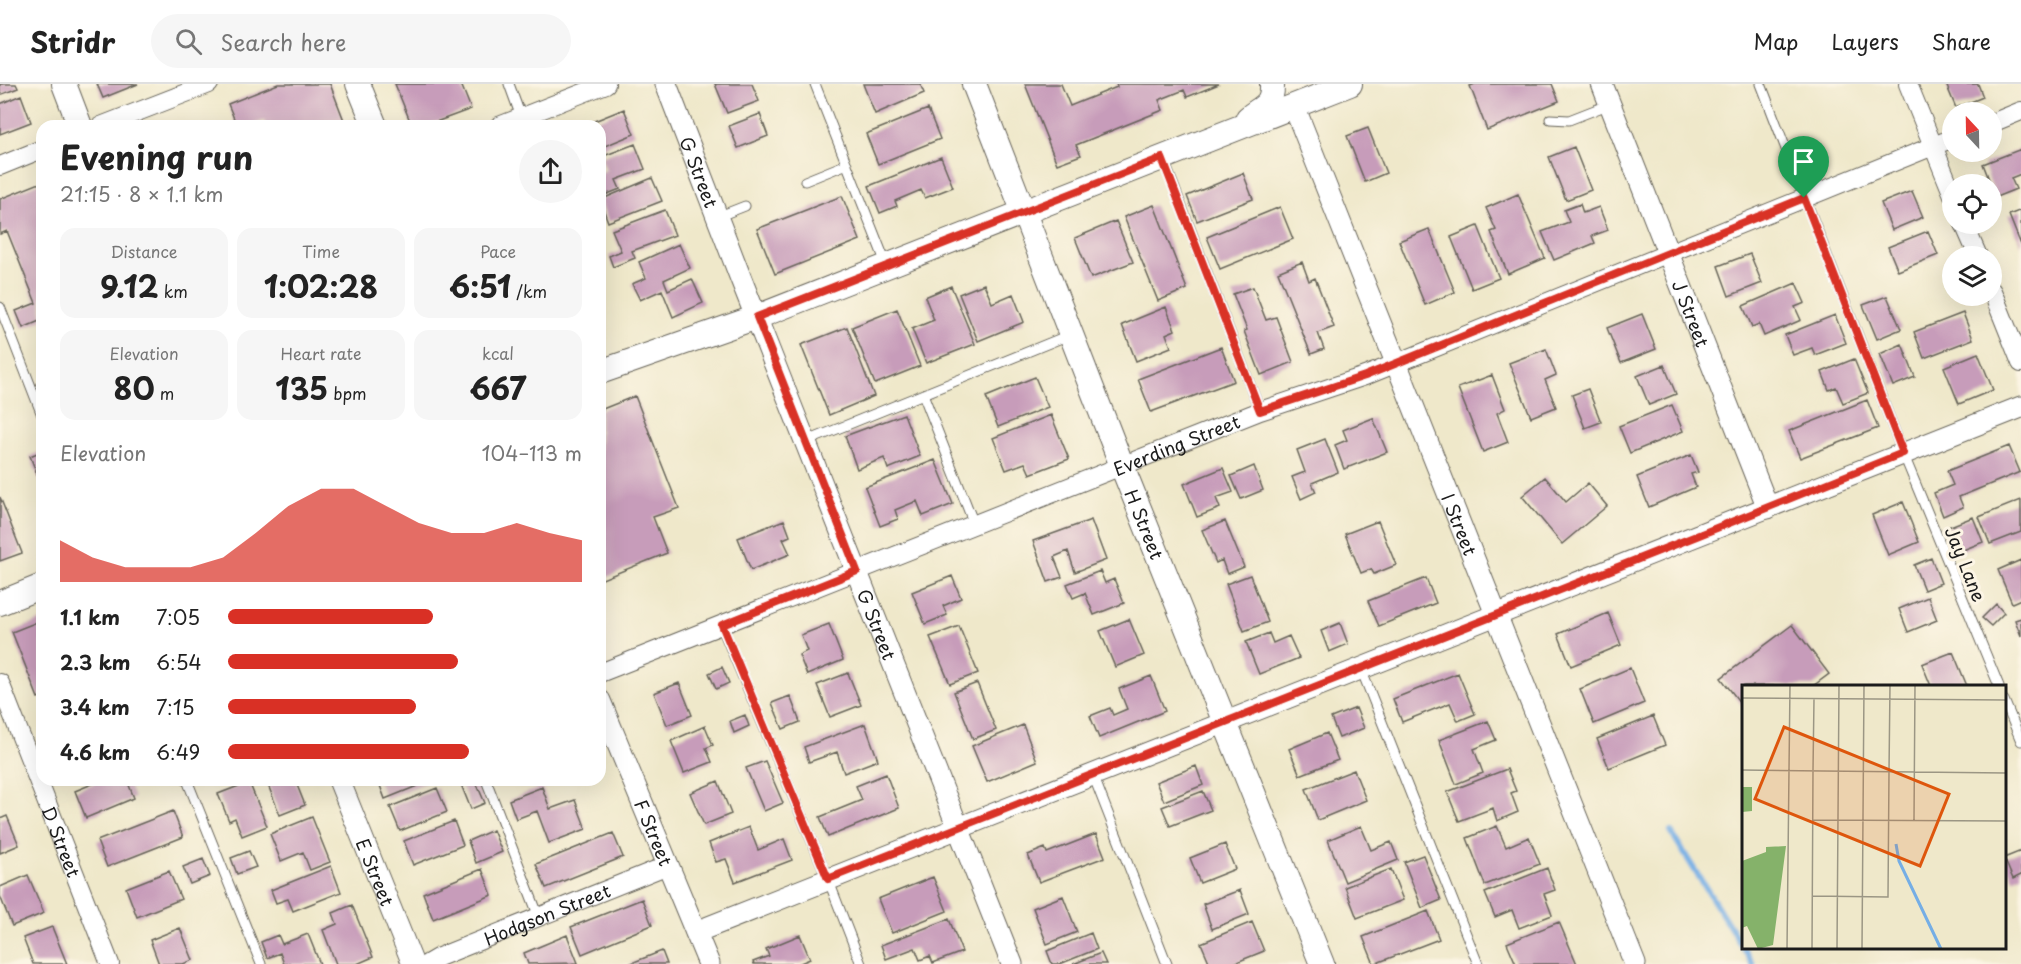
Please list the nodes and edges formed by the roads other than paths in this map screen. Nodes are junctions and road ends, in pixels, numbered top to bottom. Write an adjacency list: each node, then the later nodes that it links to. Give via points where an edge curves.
1 (64, 84): 20 (main road)
2 (209, 84): 21 (street)
3 (358, 84): 22 (main road)
4 (509, 84): 17 (lane)
5 (606, 84): 17 (street)
6 (666, 84): 36 (street, G Street)
7 (815, 84): 29 (lane)
8 (974, 84): 35 (main road, H Street)
9 (1272, 84): 24 (main road, via 1266,107)
10 (1350, 84): 14 (main road)
11 (1602, 84): 15 (street, J Street)
12 (1761, 84): 33 (lane, Jay Lane)
13 (1908, 84): 26 (street)
14 (1290, 95): 24 (main road); 43 (street, I Street)
15 (1610, 104): 18 (lane, via 1569,120); 37 (street, J Street)
16 (2021, 111): 19 (street)
17 (521, 117): 23 (street)
18 (1550, 119)
19 (2002, 119)
20 (78, 120)
21 (116, 120)
22 (373, 120)
23 (514, 120)
24 (1235, 130): 28 (main road)
25 (1942, 142): 26 (street, Everding Street)
26 (1933, 146): 31 (street); 33 (street, Everding Street)
27 (36, 151): 30 (street)
28 (1162, 158): 35 (main road); 49 (lane)
29 (847, 164): 32 (lane); 38 (lane)
30 (0, 166)
31 (1944, 174)
32 (805, 181)
33 (1804, 198): 37 (street, Everding Street); 51 (lane, Jay Lane)
34 (745, 206): 36 (lane)
35 (1025, 212): 38 (main road); 42 (main road, H Street)
36 (717, 217): 41 (street, G Street)
37 (1670, 253): 43 (street, Everding Street); 53 (street, J Street)
38 (887, 266): 41 (main road)
39 (1998, 306): 44 (street)
40 (0, 307): 47 (lane)
41 (757, 317): 45 (main road); 50 (street, G Street)
42 (1071, 334): 46 (lane); 52 (main road, H Street)
43 (1396, 363): 49 (street, Everding Street); 58 (street, I Street)
44 (2021, 363)
45 (606, 370)
46 (923, 394): 50 (lane); 54 (lane)
47 (36, 400)
48 (2021, 407): 51 (street)
49 (1260, 411): 52 (street, Everding Street)
50 (805, 442): 55 (street, G Street)
51 (1903, 453): 53 (street); 63 (lane, Jay Lane)
52 (1122, 466): 54 (street, Everding Street); 66 (main road, H Street)
53 (1768, 508): 58 (street)
54 (975, 524): 55 (street, Everding Street)
55 (857, 571): 59 (street, Everding Street); 74 (street, G Street)
56 (36, 588): 57 (main road)
57 (0, 603)
58 (1497, 616): 60 (street); 89 (street, I Street)
59 (722, 625): 61 (street, Everding Street); 76 (lane)
60 (1360, 669): 66 (street); 88 (lane)
61 (606, 671)
62 (0, 683): 68 (street, D Street)
63 (1998, 685)
64 (2006, 705): 67 (lane)
65 (606, 715): 75 (street, F Street)
66 (1226, 721): 69 (street); 87 (main road, H Street)
67 (2021, 741)
68 (36, 775)
69 (1093, 775): 74 (street); 86 (lane)
70 (40, 786): 79 (street, D Street)
71 (189, 786): 80 (lane)
72 (341, 786): 81 (street, E Street)
73 (488, 786): 77 (lane)
74 (958, 826): 76 (street); 85 (street, G Street)
75 (668, 865): 77 (street, Hodgson Street); 78 (street, F Street)
76 (828, 879): 78 (street); 84 (lane)
77 (539, 916): 82 (street, Hodgson Street)
78 (696, 932): 83 (street, F Street)
79 (110, 964)
80 (261, 964)
81 (412, 964)
82 (427, 964)
83 (709, 964)
84 (861, 964)
85 (1012, 964)
86 (1167, 964)
87 (1322, 964)
88 (1478, 964)
89 (1635, 964)

